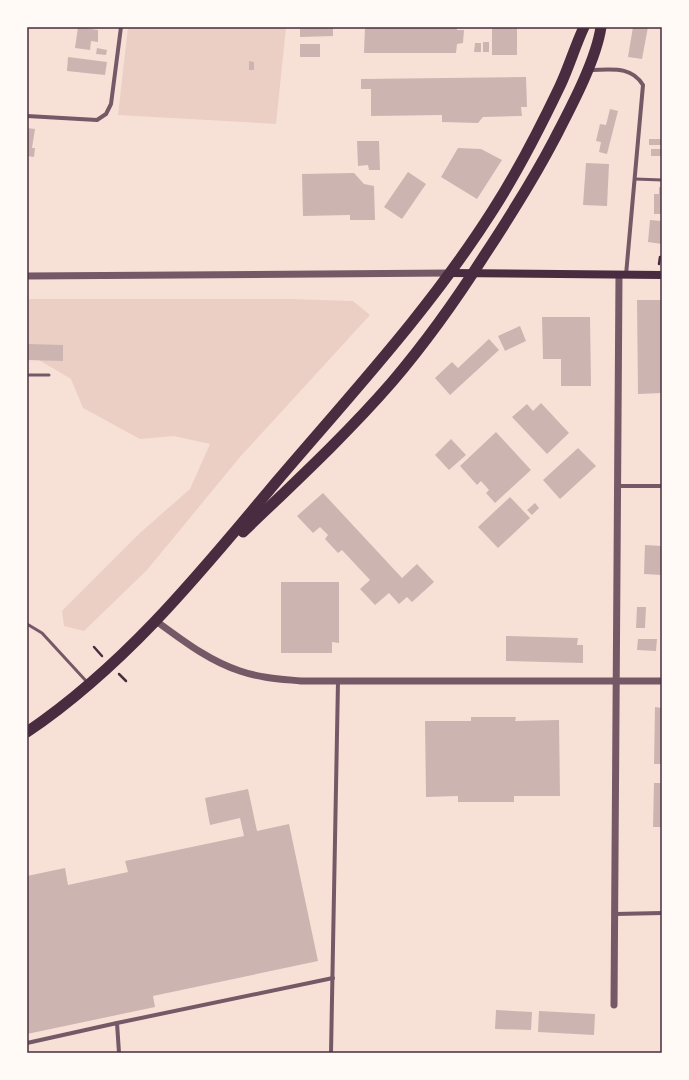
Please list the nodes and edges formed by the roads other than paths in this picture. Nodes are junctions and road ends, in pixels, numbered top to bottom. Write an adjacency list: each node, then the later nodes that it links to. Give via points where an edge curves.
1 (121, 27): 5 (street, via 111,104 106,114 97,120)
2 (584, 27): 8 (highway, via 560,86 519,165 493,210)
3 (601, 27): 4 (highway)
4 (586, 70): 6 (street, via 621,70 637,75 643,85); 9 (highway, via 570,109 540,166)
5 (27, 116)
6 (635, 179): 7 (lane); 10 (street)
7 (662, 180)
8 (450, 273): 9 (main road); 12 (street); 17 (highway, via 414,322)
9 (473, 273): 10 (main road); 17 (highway, via 439,324 387,388)
10 (623, 275): 11 (main road); 15 (street)
11 (662, 275)
12 (27, 276)
13 (27, 375): 14 (lane)
14 (49, 375)
15 (619, 486): 16 (street); 21 (street)
16 (662, 486)
17 (198, 575): 18 (highway)
18 (156, 621): 20 (street, via 214,660 240,672 301,681); 23 (highway)
19 (27, 624): 23 (lane, via 42,633)
20 (338, 681): 21 (street); 27 (street)
21 (617, 681): 22 (street); 26 (street)
22 (662, 681)
23 (89, 684): 24 (highway)
24 (27, 732)
25 (662, 913): 26 (street)
26 (616, 914): 28 (street)
27 (332, 978): 29 (street); 32 (street)
28 (614, 1005)
29 (117, 1023): 30 (street); 31 (street)
30 (27, 1043)
31 (119, 1053)
32 (331, 1053)

